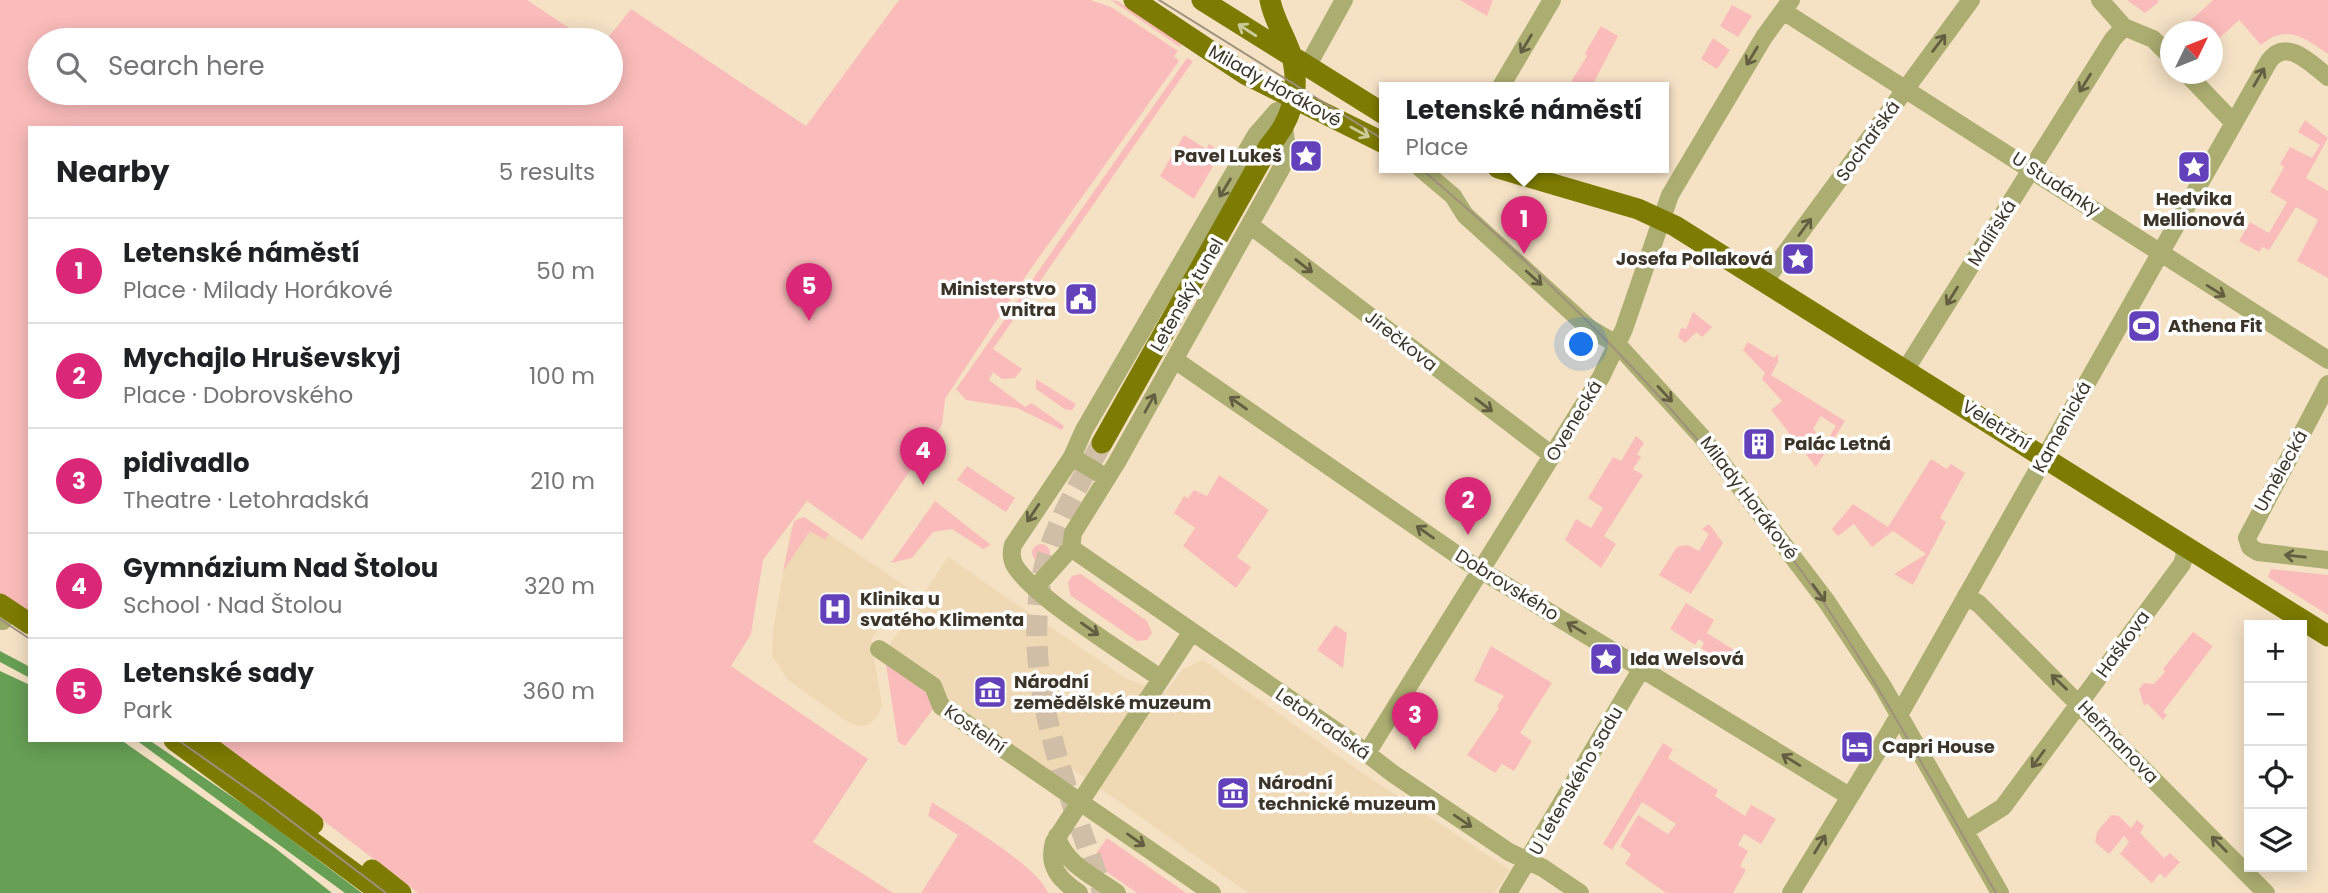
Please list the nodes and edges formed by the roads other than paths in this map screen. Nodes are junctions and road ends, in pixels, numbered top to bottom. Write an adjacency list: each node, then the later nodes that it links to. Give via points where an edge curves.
1 (1134, 0): 16 (main road, Milady Horákové, via 1239,71)
2 (1270, 0): 11 (main road, via 1278,29)
3 (1344, 0): 11 (street)
4 (1552, 0): 13 (street, one-way to 13)
5 (1971, 0): 15 (street, Sochařská, one-way to 5)
6 (2100, 0): 9 (street)
7 (1211, 2): 11 (main road, Milady Horákové, one-way to 7)
8 (1787, 5): 15 (street, U Studánky); 24 (street, Ovenecká, one-way to 24, via 1673,190)
9 (2124, 27): 10 (street); 21 (street, Malířská, one-way to 21)
10 (2160, 46)
11 (1300, 63): 16 (main road); 17 (main road, Milady Horákové)
12 (2328, 77): 19 (street, Kamenická, one-way to 12, via 2273,55 2287,50 2298,54)
13 (1504, 82)
14 (2197, 84): 19 (street)
15 (1906, 89): 21 (street, U Studánky); 27 (street, Sochařská, one-way to 15)
16 (1293, 97): 18 (main road, Letenský tunel); 20 (main road, Milady Horákové, one-way to 20)
17 (1379, 111)
18 (1280, 120): 25 (street, via 1287,148 1282,167); 33 (main road, Letenský tunel); 35 (street, one-way to 35, via 1256,135)
19 (2233, 122): 26 (street, Kamenická)
20 (1379, 140)
21 (2031, 169): 26 (street, U Studánky); 31 (street, Malířská, one-way to 31)
22 (1426, 173): 28 (street, Milady Horákové, one-way to 28, via 1453,196 1465,215 1589,328)
23 (1514, 173): 24 (main road, Veletržní)
24 (1661, 218): 27 (main road, Veletržní); 28 (street, Ovenecká)
25 (1250, 225): 29 (street); 34 (street, Jirečkova, one-way to 34)
26 (2160, 253): 30 (street, U Studánky, one-way to 30); 36 (street, Kamenická)
27 (1764, 282): 31 (main road, Veletržní)
28 (1618, 345): 34 (street, Ovenecká); 53 (street, Milady Horákové, one-way to 53, via 1734,477 1826,602)
29 (1175, 360): 37 (street, one-way to 29); 41 (street, Dobrovského, one-way to 29)
30 (2328, 360)
31 (1906, 369): 36 (main road, Veletržní)
32 (2328, 384): 40 (street, Umělecká, one-way to 32, via 2262,553 2250,547 2247,533)
33 (1102, 443)
34 (1553, 456): 41 (street, Ovenecká)
35 (1072, 457): 37 (street); 42 (street, one-way to 42, via 1013,545 1015,565)
36 (2046, 457): 38 (main road, Veletržní); 43 (street, Kamenická)
37 (1107, 478): 39 (street, via 1073,533)
38 (2181, 543): 47 (main road, Veletržní); 52 (street, Haškova, via 2182,564)
39 (1071, 548): 42 (street); 46 (street, Letohradská)
40 (2328, 560)
41 (1481, 571): 50 (street, Dobrovského, one-way to 41); 56 (street, Ovenecká)
42 (1036, 587): 51 (street, one-way to 51)
43 (1966, 596): 52 (street, Heřmanova, one-way to 43); 53 (street, Kamenická)
44 (1, 616): 45 (main road); 48 (main road)
45 (28, 623)
46 (1191, 634): 51 (street); 56 (street, Letohradská)
47 (2328, 636)
48 (28, 637)
49 (879, 649): 58 (street, Kostelní, via 933,686 941,706)
50 (1642, 668): 57 (street, Dobrovského, one-way to 50); 61 (street, U Letenského sadu)
51 (1160, 678): 58 (street)
52 (2080, 704): 59 (street, Haškova, one-way to 59, via 2003,807); 71 (street, Heřmanova, one-way to 52)
53 (1898, 712): 57 (street, Kamenická); 59 (street, Milady Horákové)
54 (177, 742): 62 (main road)
55 (203, 742): 63 (main road)
56 (1367, 753): 61 (street, Letohradská, one-way to 61)
57 (1849, 796): 69 (street, Kamenická, one-way to 57)
58 (1080, 802): 60 (street); 66 (street, Kostelní, one-way to 66)
59 (1965, 831): 70 (street, Milady Horákové)
60 (1058, 836): 64 (street, via 1052,849 1055,871); 65 (street, via 1072,862)
61 (1530, 862): 67 (street, U Letenského sadu); 68 (street, Letohradská)
62 (381, 893)
63 (401, 893)
64 (1079, 893)
65 (1117, 893)
66 (1212, 893)
67 (1508, 893)
68 (1580, 893)
69 (1791, 893)
70 (2000, 893)
71 (2266, 893)

